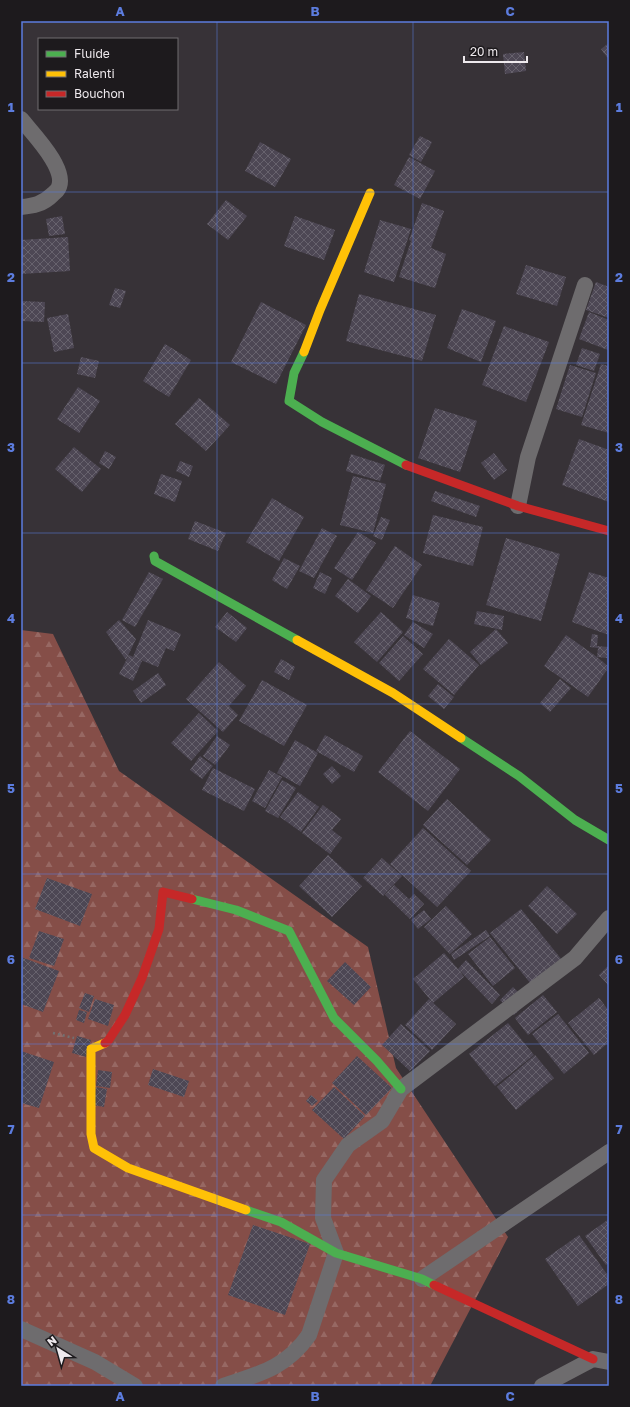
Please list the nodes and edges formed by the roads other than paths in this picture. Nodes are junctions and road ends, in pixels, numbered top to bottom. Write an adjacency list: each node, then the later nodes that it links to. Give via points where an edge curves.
1 (21, 118): 3 (street, via 57,166 60,177 59,189 46,200)
2 (370, 193): 5 (street, via 294,373 289,401 322,422 409,467)
3 (21, 207)
4 (585, 285): 5 (street, via 528,457)
5 (518, 506): 6 (street)
6 (609, 531)
7 (154, 556): 8 (street, via 155,561 393,693 519,776 575,820)
8 (609, 840)
9 (609, 918): 10 (street, via 575,958)
10 (401, 1089): 12 (street, via 382,1121 348,1145 324,1180 324,1218); 12 (street, via 334,1018 289,932 236,910 163,892 159,929 142,978 125,1015 108,1041 91,1049 91,1134 94,1148 128,1168 281,1222)
11 (609, 1152): 13 (street)
12 (336, 1253): 13 (street); 18 (street, via 309,1335 301,1346 272,1370)
13 (422, 1279): 15 (street)
14 (21, 1329): 17 (street, via 95,1362)
15 (593, 1359): 16 (street); 19 (street)
16 (609, 1362)
17 (135, 1386)
18 (223, 1386)
19 (542, 1386)

